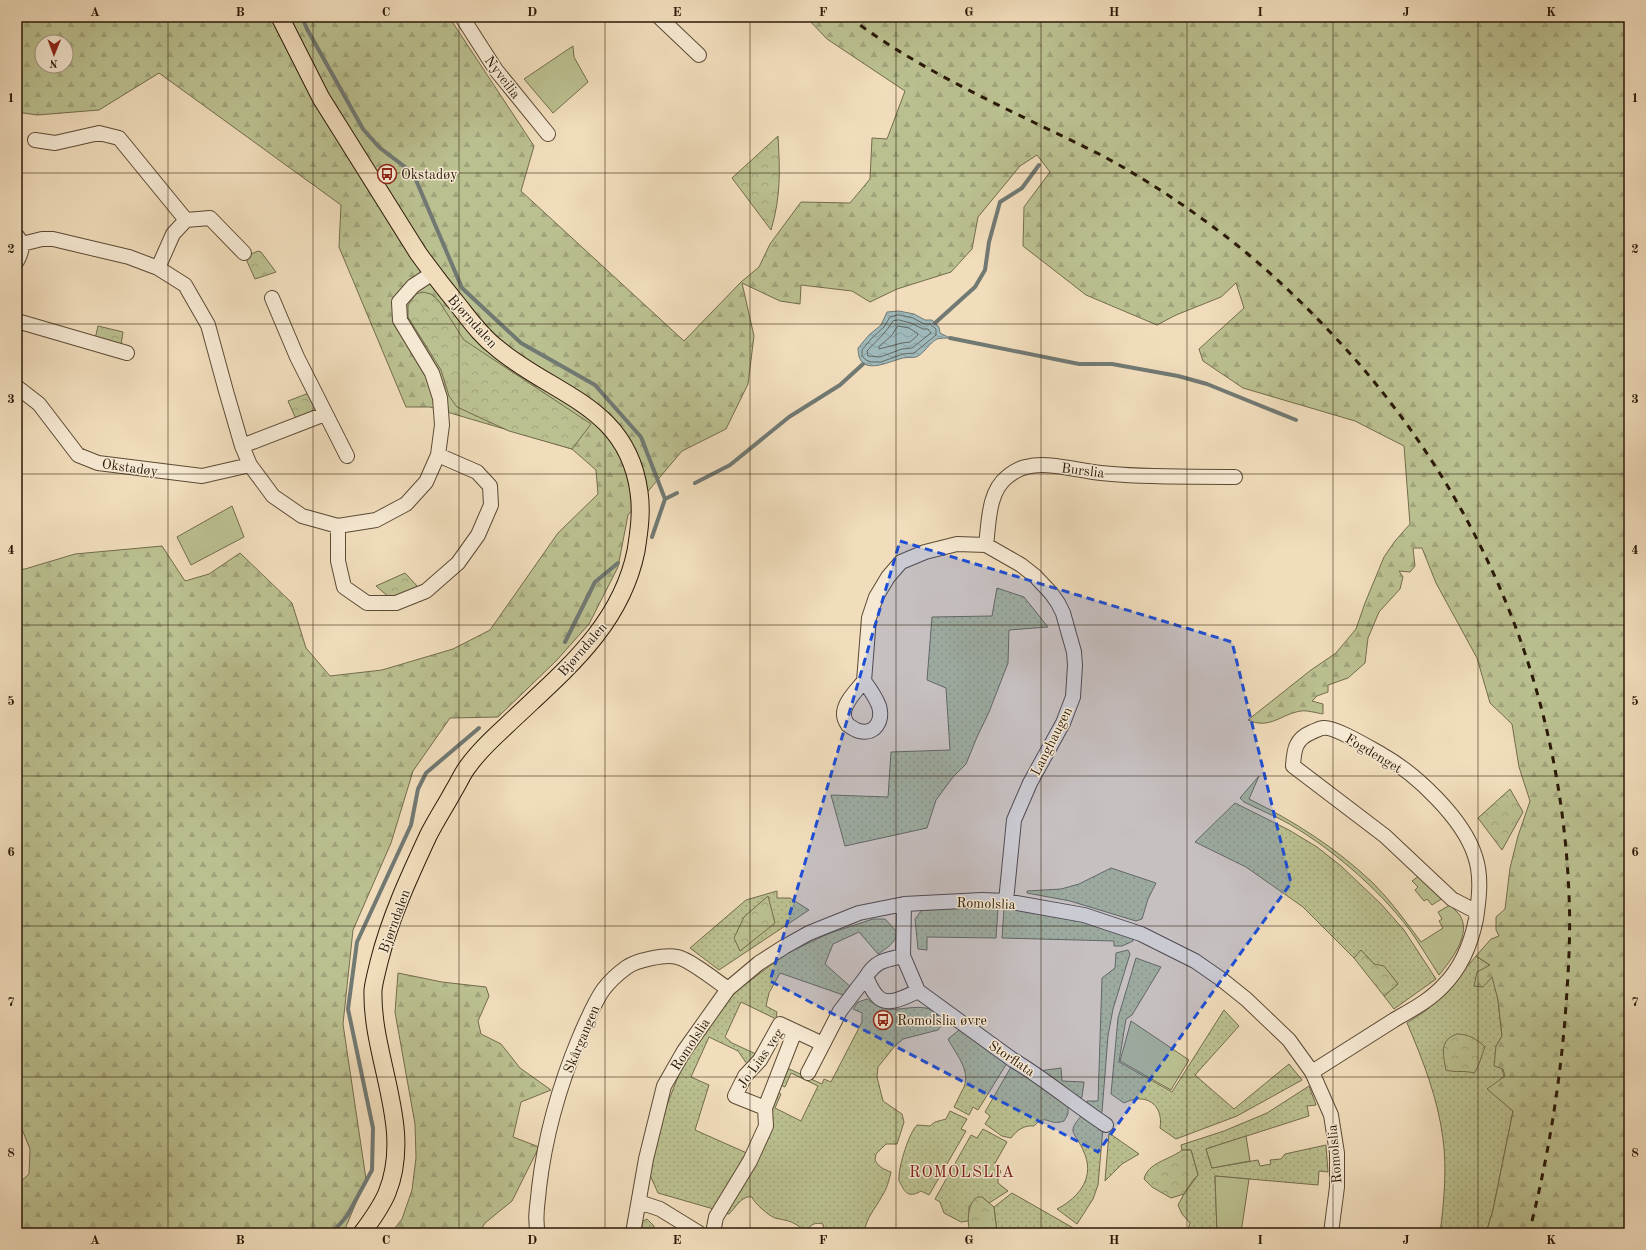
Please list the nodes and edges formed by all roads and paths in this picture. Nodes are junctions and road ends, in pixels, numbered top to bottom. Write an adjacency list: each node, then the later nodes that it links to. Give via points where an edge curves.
1 (280, 17): 12 (main road, Bjørndalen, via 321,98 418,254)
2 (462, 17): 5 (street, Nyveilia, via 496,70)
3 (659, 17): 4 (street)
4 (699, 55)
5 (548, 134)
6 (35, 140): 7 (street, via 55,143 99,134 119,138)
7 (186, 220): 9 (street, via 210,218); 11 (street, via 173,234)
8 (19, 240): 10 (street, via 22,253); 11 (street, via 53,239 129,257)
9 (244, 252)
10 (17, 261)
11 (158, 268): 18 (street, via 185,284 208,325)
12 (433, 273): 19 (street, via 413,286 399,302 400,320 432,373 440,398 442,425); 40 (main road, Bjørndalen, via 478,331 496,348 593,410 612,429 625,448 635,470 640,516 633,562 625,589 607,620 590,644 469,765 430,833 398,905 385,940 373,989 376,1026 394,1120 395,1160 387,1194)
13 (272, 298): 17 (street)
14 (17, 321): 15 (street)
15 (127, 353)
16 (17, 387): 21 (street, Okstadøy, via 39,404 78,455 98,464 202,476)
17 (325, 414): 18 (street); 20 (street)
18 (242, 446): 21 (street)
19 (438, 455): 23 (street, via 426,482 406,504 376,520); 23 (street, via 477,472 490,486 492,505 478,535 458,563 426,591 396,603 367,603 344,587 338,561)
20 (347, 456)
21 (250, 465): 23 (street, via 273,496 302,516)
22 (1235, 477): 24 (street, Burslia, via 1151,476 1101,473 1056,466 1025,467 1007,477 997,488)
23 (338, 526)
24 (986, 545): 25 (street, Langhaugen, via 957,544 929,550 901,562 876,597 869,618); 26 (street, Langhaugen, via 1022,565 1051,593 1063,613 1075,665 1073,697 1063,723 1030,783 1014,820)
25 (864, 681)
26 (1006, 902): 27 (street, Romolslia, via 982,900); 35 (street, Romolslia, via 1084,915 1141,934 1195,961 1246,999 1289,1040)
27 (904, 904): 29 (street); 31 (street, Romolslia, via 859,913 809,933 759,963)
28 (1477, 912): 28 (street, Fogdenget, via 1480,883 1476,857 1463,830 1440,802 1386,757 1355,739 1324,728 1304,736 1294,749 1293,766 1385,836 1452,899); 35 (street, Fogdenget, via 1470,944 1458,967 1443,986 1420,1005)
29 (904, 956): 30 (street, via 879,962); 32 (street)
30 (866, 977): 32 (street, via 877,997 885,1001 895,1001); 34 (street, via 840,1011)
31 (728, 989): 39 (street, Romolslia, via 684,1050 664,1086 646,1159); 41 (street, Skårgangen, via 678,956 652,958 628,966 604,989 586,1021 570,1059 548,1134 535,1222)
32 (918, 991): 38 (street, Storflata)
33 (795, 1031): 34 (street, Jo Lias veg); 37 (street, Jo Lias veg); 37 (street, Jo Lias veg, via 780,1024 760,1060 745,1076 735,1096)
34 (823, 1044): 36 (street)
35 (1312, 1072): 45 (street, Romolslia, via 1331,1115 1337,1153 1337,1187)
36 (808, 1073)
37 (764, 1108): 44 (street, Jo Lias veg, via 766,1126 750,1162 716,1217)
38 (1106, 1125)
39 (639, 1202): 42 (street, Romolslia); 43 (street, via 660,1210)
40 (362, 1233)
41 (538, 1233)
42 (633, 1233)
43 (699, 1233)
44 (713, 1233)
45 (1331, 1233)

